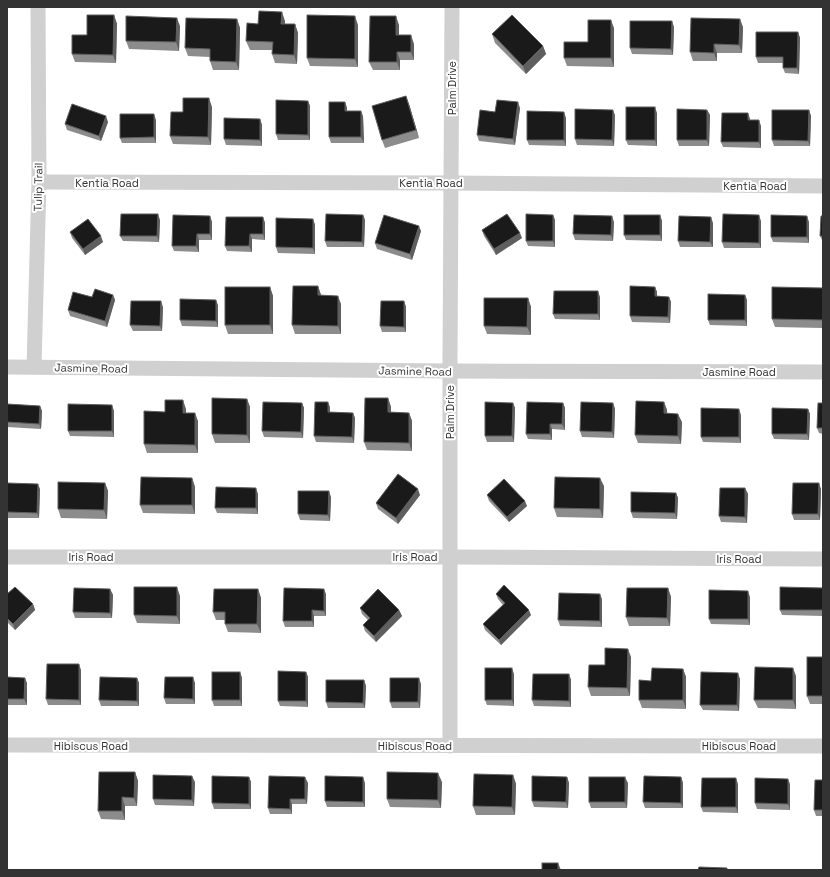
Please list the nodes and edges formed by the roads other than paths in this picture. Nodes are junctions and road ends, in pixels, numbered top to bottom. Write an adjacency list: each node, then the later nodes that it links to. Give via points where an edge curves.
1 (38, 7): 3 (street, Tulip Trail)
2 (452, 7): 4 (street, Palm Drive)
3 (39, 182): 4 (street, Kentia Road); 7 (street, Tulip Trail)
4 (451, 183): 5 (street, Kentia Road); 8 (street, Palm Drive)
5 (823, 186)
6 (7, 367): 7 (street, Jasmine Road)
7 (34, 367): 8 (street, Jasmine Road)
8 (450, 371): 9 (street, Jasmine Road); 11 (street, Palm Drive)
9 (823, 372)
10 (7, 557): 11 (street, Iris Road)
11 (451, 557): 12 (street, Iris Road); 14 (street, Palm Drive)
12 (823, 559)
13 (7, 746): 14 (street, Hibiscus Road)
14 (450, 746): 15 (street, Hibiscus Road)
15 (823, 746)

